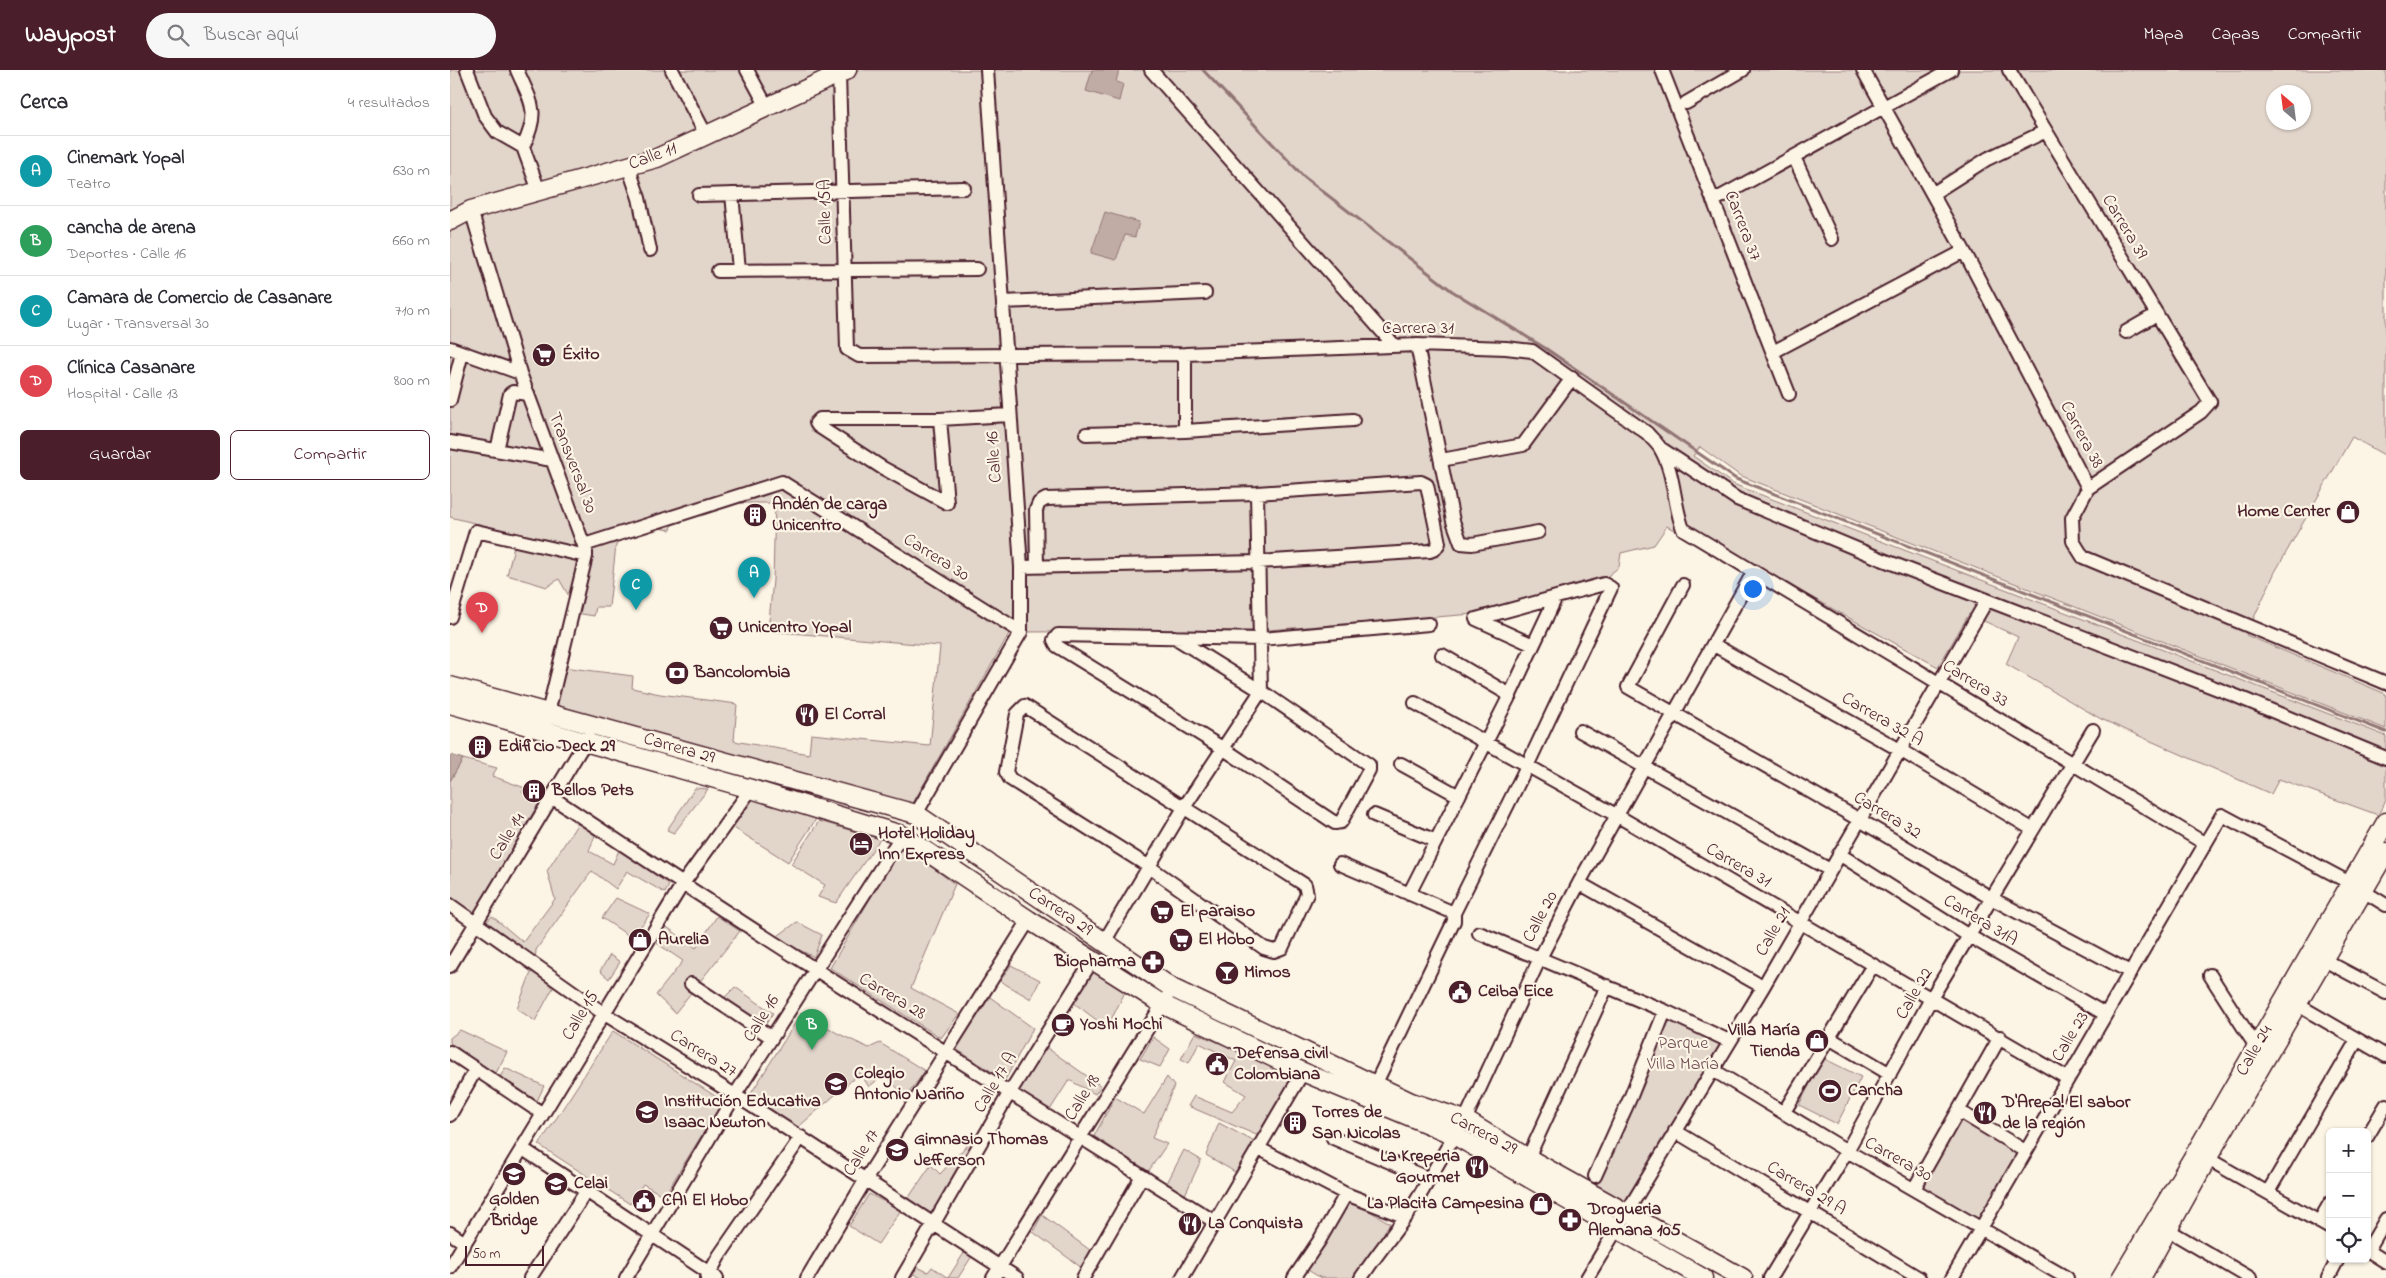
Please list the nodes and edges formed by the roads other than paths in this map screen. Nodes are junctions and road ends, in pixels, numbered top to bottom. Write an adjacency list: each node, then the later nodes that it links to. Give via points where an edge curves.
1 (467, 70): 19 (street, via 485,116 497,132)
2 (518, 70): 19 (street, via 534,120)
3 (672, 70): 18 (street)
4 (747, 70): 15 (street)
5 (987, 70): 39 (street, Calle 16)
6 (1151, 70): 43 (street)
7 (1662, 70): 28 (street, Carrera 37)
8 (1743, 70): 13 (street)
9 (1863, 70): 16 (street, Carrera 38)
10 (1952, 70): 16 (street)
11 (2009, 70): 17 (street, Carrera 39)
12 (843, 72): 15 (main road, Calle 11); 24 (street, Calle 15A)
13 (1727, 74): 14 (street)
14 (1686, 103)
15 (767, 107): 18 (main road, Calle 11)
16 (1884, 107): 20 (street); 26 (street, Carrera 38)
17 (2046, 131): 26 (street, via 1987,159); 40 (street, Carrera 39)
18 (706, 135): 21 (main road, Calle 11, via 657,158)
19 (523, 147): 23 (street)
20 (1794, 157): 28 (street); 31 (street)
21 (628, 166): 23 (main road, Calle 11); 32 (street)
22 (964, 188): 24 (street)
23 (539, 191): 29 (main road, Calle 11)
24 (843, 191): 25 (street); 36 (street, Calle 15A)
25 (732, 194): 27 (street); 35 (street)
26 (1932, 194): 33 (street, Carrera 38)
27 (699, 195)
28 (1713, 201): 46 (street, Carrera 37)
29 (471, 210): 30 (main road, Calle 11); 49 (street, Transversal 30)
30 (450, 221)
31 (1832, 239)
32 (650, 250)
33 (1964, 251): 46 (street); 64 (street, Carrera 38)
34 (977, 269): 36 (street)
35 (739, 270): 36 (street); 37 (street)
36 (844, 270): 44 (street, Calle 15A)
37 (718, 271)
38 (1205, 293): 39 (street)
39 (1004, 302): 47 (street, Calle 16)
40 (2156, 314): 41 (street); 64 (street, Carrera 39, via 2210,402 2201,412)
41 (2126, 332)
42 (1417, 344): 43 (street, Carrera 31); 50 (street, Carrera 31, via 1532,351); 63 (street)
43 (1394, 346): 48 (street, Carrera 31)
44 (847, 349): 47 (street, Carrera 31, via 859,356)
45 (456, 350): 49 (street); 53 (street)
46 (1773, 352): 52 (street, Carrera 37)
47 (1005, 354): 48 (street, Carrera 31); 54 (street, Calle 16)
48 (1185, 354): 57 (street)
49 (520, 373): 51 (street, Transversal 30)
50 (1572, 378): 60 (street, Carrera 31, via 1647,433); 63 (street, via 1523,445)
51 (528, 394): 61 (street, via 510,394); 62 (street, Transversal 30)
52 (1789, 394)
53 (450, 400)
54 (1010, 415): 55 (street); 71 (street, Calle 16)
55 (940, 419): 55 (street, via 820,419 816,423 881,467 947,504)
56 (1353, 420): 57 (street)
57 (1185, 431): 58 (street)
58 (1086, 434)
59 (450, 442): 61 (street)
60 (1660, 448): 68 (street, Carrera 31, via 1683,529); 75 (street, via 1737,499)
61 (497, 450): 62 (street)
62 (552, 460): 67 (street, Transversal 30)
63 (1441, 460): 66 (street, via 1453,521 1461,543 1472,544)
64 (2088, 488): 85 (street, Carrera 38, via 2072,518 2073,540 2083,557)
65 (1257, 493): 69 (street); 69 (street, via 1421,482 1428,484 1439,543 1435,550 1430,551); 70 (street, via 1046,499 1036,510)
66 (1538, 532)
67 (585, 551): 76 (street, via 476,531); 78 (street, Carrera 30, via 782,482); 91 (street)
68 (1727, 556): 72 (street, Carrera 33)
69 (1258, 562): 70 (street); 80 (street)
70 (1037, 566): 71 (street)
71 (1021, 567): 78 (street, Calle 16)
72 (1754, 571): 82 (street, Calle 20); 84 (street, Carrera 33)
73 (1683, 585): 92 (street, Carrera 32, via 1628,687)
74 (1556, 597): 81 (street); 81 (street, via 1476,619); 103 (street, via 1604,584 1611,588)
75 (1987, 600): 84 (street, Calle 21); 101 (street)
76 (450, 617)
77 (1430, 624): 80 (street)
78 (1021, 632): 110 (street, Calle 16)
79 (1174, 637): 80 (street); 87 (street); 99 (street, via 1058,634 1054,640 1057,646)
80 (1261, 639): 87 (street)
81 (1533, 645): 88 (street)
82 (1714, 645): 92 (street, Calle 20); 100 (street, Carrera 32 A)
83 (1442, 655): 88 (street)
84 (1939, 682): 100 (street, Calle 21); 104 (street, Carrera 33)
85 (2386, 683)
86 (450, 686): 91 (main road, Carrera 29)
87 (1261, 691): 99 (street); 99 (street, via 1368,765 1369,770 1341,822 1331,821)
88 (1510, 695): 97 (street)
89 (1415, 702): 97 (street, Carrera 31)
90 (450, 704): 94 (main road, Carrera 29)
91 (549, 712): 93 (main road, Carrera 29); 94 (street)
92 (1675, 714): 105 (street, Calle 20); 113 (street, Carrera 32)
93 (594, 726): 98 (street, Calle 14); 110 (main road, Carrera 29)
94 (543, 730): 98 (main road, Carrera 29)
95 (2093, 730): 104 (street, Calle 22)
96 (1580, 731): 105 (street)
97 (1486, 742): 103 (street, Carrera 31); 107 (street)
98 (584, 743): 106 (main road, Carrera 29); 108 (street, Calle 14)
99 (1224, 749): 109 (street)
100 (1900, 750): 113 (street, Calle 21); 115 (street, Carrera 32 A)
101 (2386, 758)
102 (1401, 764): 107 (street)
103 (1528, 764): 112 (street, Carrera 31); 131 (street)
104 (2070, 765): 115 (street, Calle 22); 118 (street, Carrera 33)
105 (1644, 768): 112 (street, Calle 20); 123 (street)
106 (751, 789): 116 (main road, Carrera 29); 125 (street, Calle 15)
107 (1459, 796): 117 (street)
108 (553, 798): 125 (street, Carrera 28); 133 (street, Calle 14)
109 (1185, 806): 122 (street); 122 (street, via 1305,885 1308,894 1282,948 1274,951 1264,948); 122 (street, via 1025,706 1016,714 1006,772 1010,779)
110 (916, 814): 137 (main road, Carrera 29)
111 (1374, 815): 117 (street)
112 (1616, 815): 124 (street, Calle 20); 134 (street, Carrera 31)
113 (1858, 818): 120 (street, Calle 21); 128 (street, Carrera 32)
114 (2386, 822): 126 (main road, Calle 24)
115 (2032, 829): 128 (street, Calle 22)
116 (902, 835): 132 (main road, Carrera 29); 143 (street, Calle 16)
117 (1436, 841): 127 (street)
118 (2204, 844): 126 (street, Calle 23, via 2222,815); 144 (street, Calle 23)
119 (2386, 852): 126 (main road, Calle 24)
120 (1839, 854): 123 (street, Calle 21); 136 (street, Carrera 31A)
121 (1340, 864): 127 (street)
122 (1148, 866): 137 (street)
123 (1830, 870): 134 (street, Calle 21)
124 (1579, 883): 138 (street, Calle 20); 148 (street)
125 (682, 884): 143 (street, Carrera 28); 155 (street, Calle 15)
126 (2357, 887): 130 (street); 140 (main road, Calle 24); 164 (main road, Calle 24)
127 (1409, 894): 131 (street)
128 (1991, 898): 136 (street, Calle 22); 144 (street, Carrera 32)
129 (450, 905): 133 (street, Carrera 27)
130 (2386, 905)
131 (1454, 913): 171 (street, via 1454,921)
132 (1029, 920): 139 (main road, Carrera 29); 162 (street, Calle 17)
133 (477, 922): 142 (street, Calle 14); 155 (street, Carrera 27)
134 (1800, 922): 141 (street, Carrera 31); 148 (street, Calle 21)
135 (1479, 933): 138 (street)
136 (1969, 936): 151 (street, Calle 22); 156 (street, Carrera 31A)
137 (1104, 942): 149 (main road, Carrera 29)
138 (1540, 958): 147 (street); 179 (street, Calle 20)
139 (1093, 959): 152 (main road, Carrera 29); 172 (street, Calle 17 A)
140 (2324, 960): 150 (street); 153 (main road, Calle 24)
141 (1873, 965): 151 (street, Carrera 31); 159 (street)
142 (450, 966)
143 (814, 970): 157 (street, Calle 16); 162 (street, Carrera 28)
144 (2130, 972): 156 (street, Calle 23)
145 (2210, 975): 164 (street)
146 (691, 984): 157 (street)
147 (1608, 986): 154 (street); 191 (street)
148 (1763, 987): 161 (street, Calle 21)
149 (1172, 988): 152 (street, Calle 18); 171 (main road, Carrera 29)
150 (2386, 993)
151 (1932, 997): 158 (street, Carrera 31); 169 (street, Calle 22)
152 (1162, 1004): 168 (main road, Carrera 29); 183 (street, Calle 18)
153 (2298, 1005): 160 (street); 164 (main road, Calle 24)
154 (1665, 1011): 161 (street); 193 (street)
155 (603, 1013): 173 (street, Carrera 27); 177 (street, Calle 15)
156 (2105, 1014): 170 (street, Calle 23)
157 (771, 1037): 173 (street, Calle 16)
158 (2000, 1037): 170 (street, Carrera 31); 175 (street)
159 (1829, 1038): 169 (street); 176 (street)
160 (2357, 1040): 165 (street); 198 (street)
161 (1729, 1041): 167 (street, Calle 21)
162 (946, 1050): 172 (street, Carrera 28); 194 (street, Calle 17)
163 (450, 1052): 166 (street)
164 (2261, 1054): 190 (main road, Calle 24)
165 (2386, 1056)
166 (476, 1069): 177 (street); 178 (street)
167 (1713, 1070): 176 (street, Carrera 30); 180 (street, Calle 21)
168 (1303, 1072): 182 (main road, Carrera 29); 186 (street)
169 (1890, 1074): 188 (street, Calle 22)
170 (2067, 1078): 189 (street, Calle 23)
171 (1375, 1085): 179 (main road, Carrera 29, via 1411,1102)
172 (1010, 1092): 183 (street, Carrera 28); 205 (street, Calle 17 A)
173 (735, 1094): 184 (street, Carrera 27); 211 (street, Calle 16)
174 (2385, 1110): 181 (street)
175 (1958, 1111): 189 (street); 196 (street)
176 (1784, 1112): 188 (street, Carrera 30)
177 (543, 1114): 187 (street, Calle 15)
178 (450, 1115)
179 (1465, 1120): 182 (street, Calle 20); 191 (main road, Carrera 29)
180 (1675, 1131): 200 (street, Calle 21); 201 (street, Carrera 29 A)
181 (2371, 1132)
182 (1454, 1135): 195 (street, Calle 20); 207 (main road, Carrera 29)
183 (1079, 1136): 192 (street, Carrera 28); 218 (street, Calle 18)
184 (801, 1138): 194 (street, Carrera 27); 221 (street, via 719,1256)
185 (1333, 1138): 195 (street)
186 (1258, 1148): 199 (street); 204 (street)
187 (523, 1149): 197 (street); 212 (street, Calle 15)
188 (1847, 1151): 196 (street, Carrera 30); 201 (street, Calle 22)
189 (2025, 1151): 208 (street, Calle 23)
190 (2202, 1156): 198 (street); 209 (main road, Calle 24); 237 (main road, Calle 24)
191 (1528, 1158): 200 (main road, Carrera 29)
192 (1142, 1176): 204 (street, Carrera 28); 227 (street)
193 (1595, 1176)
194 (866, 1179): 205 (street, Carrera 27); 224 (street, Calle 17)
195 (1430, 1179): 202 (street, Calle 20)
196 (1914, 1189): 208 (street, Carrera 30)
197 (586, 1190): 211 (street); 222 (street)
198 (2268, 1192): 206 (street)
199 (1346, 1194): 202 (street); 229 (street)
200 (1626, 1212): 207 (street, Calle 21); 232 (main road, Carrera 29)
201 (1810, 1212): 233 (street, Calle 22); 234 (street, Carrera 29 A)
202 (1406, 1217): 230 (street, Calle 20)
203 (2386, 1219): 213 (street)
204 (1215, 1222): 228 (street)
205 (934, 1224): 218 (street, Carrera 27); 225 (street, Calle 17 A)
206 (2324, 1225)
207 (1616, 1227): 219 (main road, Carrera 29); 231 (street, Calle 21)
208 (1981, 1228): 235 (street, Calle 23); 236 (street, Carrera 30)
209 (2168, 1230): 220 (street); 238 (main road, Calle 24)
210 (450, 1234): 212 (street)
211 (652, 1234): 221 (street); 223 (street, Calle 16)
212 (465, 1243): 217 (street, Calle 15)
213 (2371, 1245)
214 (2371, 1252): 215 (street)
215 (2386, 1262)
216 (2336, 1263): 239 (street)
217 (450, 1267)
218 (996, 1272): 226 (street, Carrera 27)
219 (1695, 1276)
220 (2243, 1276)
221 (711, 1277)
222 (530, 1278)
223 (626, 1278)
224 (807, 1278)
225 (902, 1278)
226 (1017, 1278)
227 (1083, 1278)
228 (1182, 1278)
229 (1294, 1278)
230 (1361, 1278)
231 (1587, 1278)
232 (1743, 1278)
233 (1770, 1278)
234 (1919, 1278)
235 (1952, 1278)
236 (2066, 1278)
237 (2121, 1278)
238 (2141, 1278)
239 (2328, 1278)

